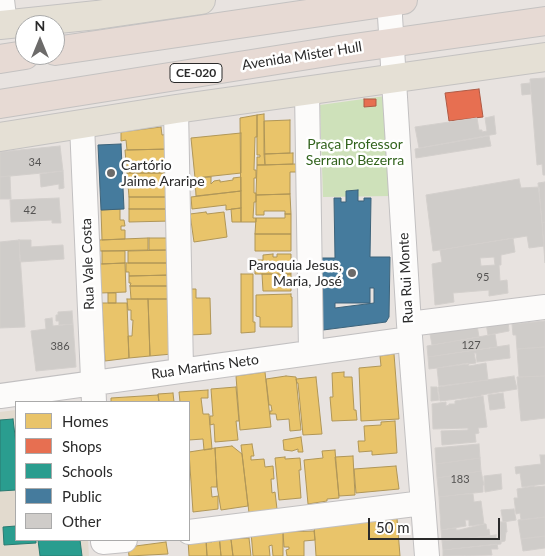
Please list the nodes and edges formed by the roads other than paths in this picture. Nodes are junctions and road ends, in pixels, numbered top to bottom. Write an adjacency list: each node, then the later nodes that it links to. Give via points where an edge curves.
1 (201, 0): 3 (main road)
2 (394, 1): 6 (street, Rua Rui Monte); 7 (highway)
3 (96, 8): 4 (main road)
4 (2, 17)
5 (545, 21): 6 (highway, Avenida Mister Hull / CE-020)
6 (392, 43): 11 (street, Rua Rui Monte); 13 (highway, Avenida Mister Hull / CE-020)
7 (65, 50)
8 (15, 57): 10 (highway)
9 (545, 57): 11 (main road)
10 (0, 59)
11 (395, 79): 12 (main road); 18 (street, Rua Rui Monte)
12 (307, 90): 14 (main road); 19 (street)
13 (0, 104)
14 (176, 109): 15 (main road); 20 (street)
15 (82, 125): 16 (main road); 21 (street, Rua Vale Costa)
16 (0, 137)
17 (545, 307): 18 (street, Rua Martins Neto)
18 (409, 331): 19 (street, Rua Martins Neto); 23 (street, Rua Rui Monte)
19 (311, 352): 20 (street, Rua Martins Neto)
20 (181, 370): 21 (street, Rua Martins Neto)
21 (94, 392): 22 (street, Rua Martins Neto)
22 (0, 396)
23 (423, 503): 24 (street); 25 (street, Rua Rui Monte)
24 (190, 532)
25 (427, 556)

